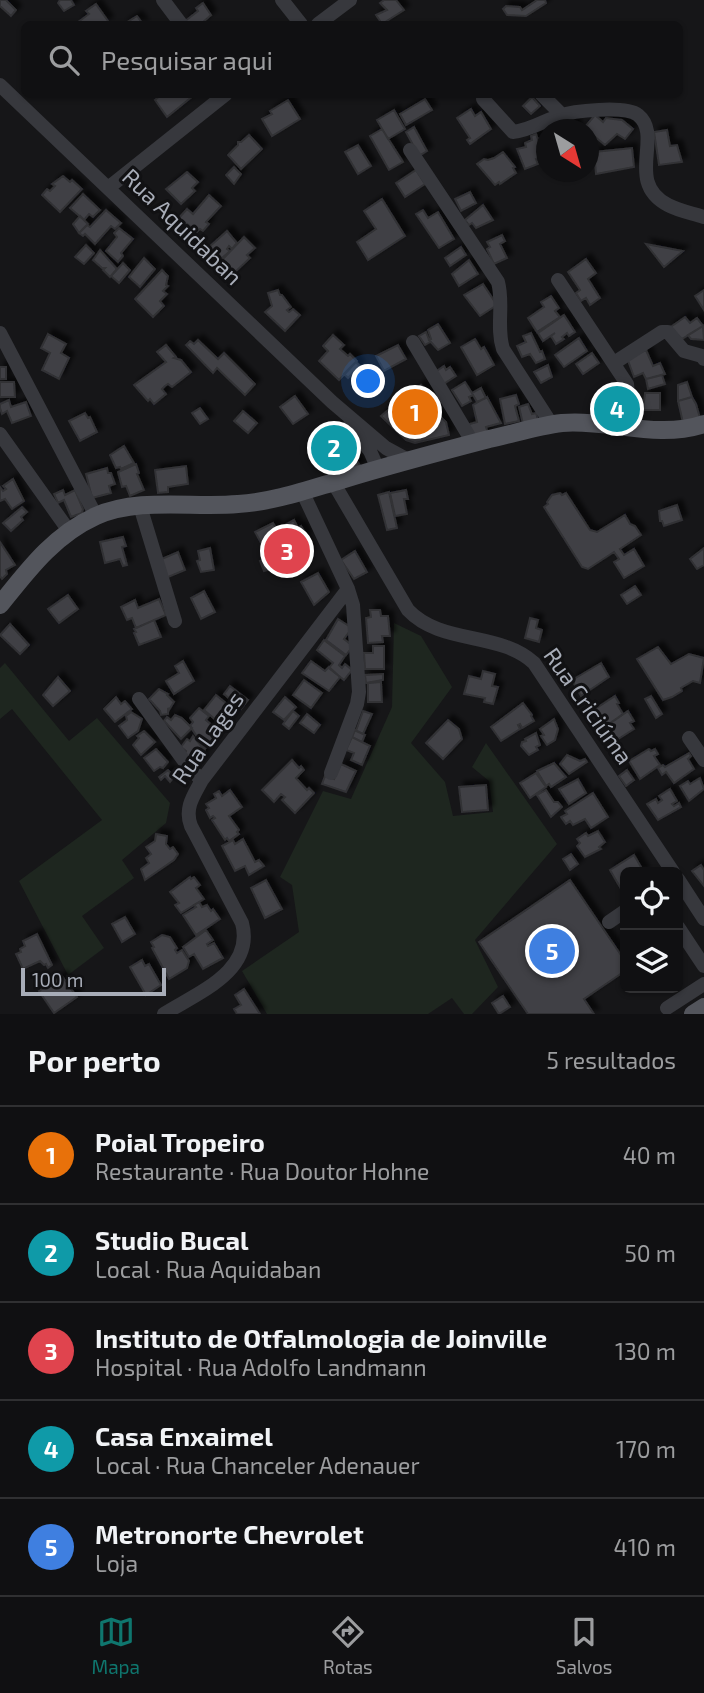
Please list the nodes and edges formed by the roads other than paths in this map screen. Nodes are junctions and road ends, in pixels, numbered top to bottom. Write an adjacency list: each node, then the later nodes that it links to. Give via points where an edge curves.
1 (163, 0): 4 (street)
2 (282, 0): 5 (street)
3 (350, 0): 6 (street)
4 (179, 21)
5 (299, 21)
6 (321, 21)
7 (0, 85): 13 (street, Rua Aquidaban)
8 (221, 98): 13 (street)
9 (545, 98): 11 (street)
10 (483, 99): 11 (street, via 513,132)
11 (562, 115): 14 (street, via 619,109 639,116 646,128 645,174 652,191 666,204)
12 (410, 150): 21 (street, via 498,282 503,349)
13 (108, 188): 20 (street, Rua Aquidaban)
14 (704, 217)
15 (558, 280): 19 (street)
16 (0, 332): 31 (street)
17 (413, 342): 25 (street)
18 (704, 359): 19 (street, via 684,351 668,332 662,332)
19 (614, 363): 23 (street, via 629,388)
20 (332, 402): 26 (street, Rua Aquidaban, via 386,448); 27 (street, Rua Aquidaban, via 370,451)
21 (552, 425): 23 (main road, via 589,423); 25 (main road)
22 (704, 425): 23 (main road, via 680,430)
23 (632, 429)
24 (0, 434): 32 (street)
25 (473, 443): 26 (main road)
26 (408, 460): 27 (main road)
27 (378, 469): 28 (main road)
28 (333, 482): 29 (main road); 41 (street, Rua Criciúma, via 415,617 435,628 515,648 534,663)
29 (302, 491): 30 (main road, via 239,504); 33 (street)
30 (140, 506): 31 (main road); 35 (street)
31 (96, 516): 32 (main road)
32 (69, 531): 34 (main road, via 40,556)
33 (348, 589): 39 (street, via 355,620 359,692); 40 (street, Rua Lages)
34 (0, 605)
35 (175, 621)
36 (139, 699): 40 (street)
37 (690, 738): 38 (street)
38 (704, 760)
39 (331, 773)
40 (202, 780): 51 (street, Rua Lages, via 188,806 188,817 242,923 244,948 230,971)
41 (670, 867)
42 (683, 887): 44 (street)
43 (620, 914): 45 (street)
44 (704, 919)
45 (609, 922)
46 (680, 930): 47 (street)
47 (704, 966)
48 (704, 984): 50 (street)
49 (704, 1007): 52 (main road)
50 (667, 1008)
51 (164, 1014)
52 (693, 1014)

